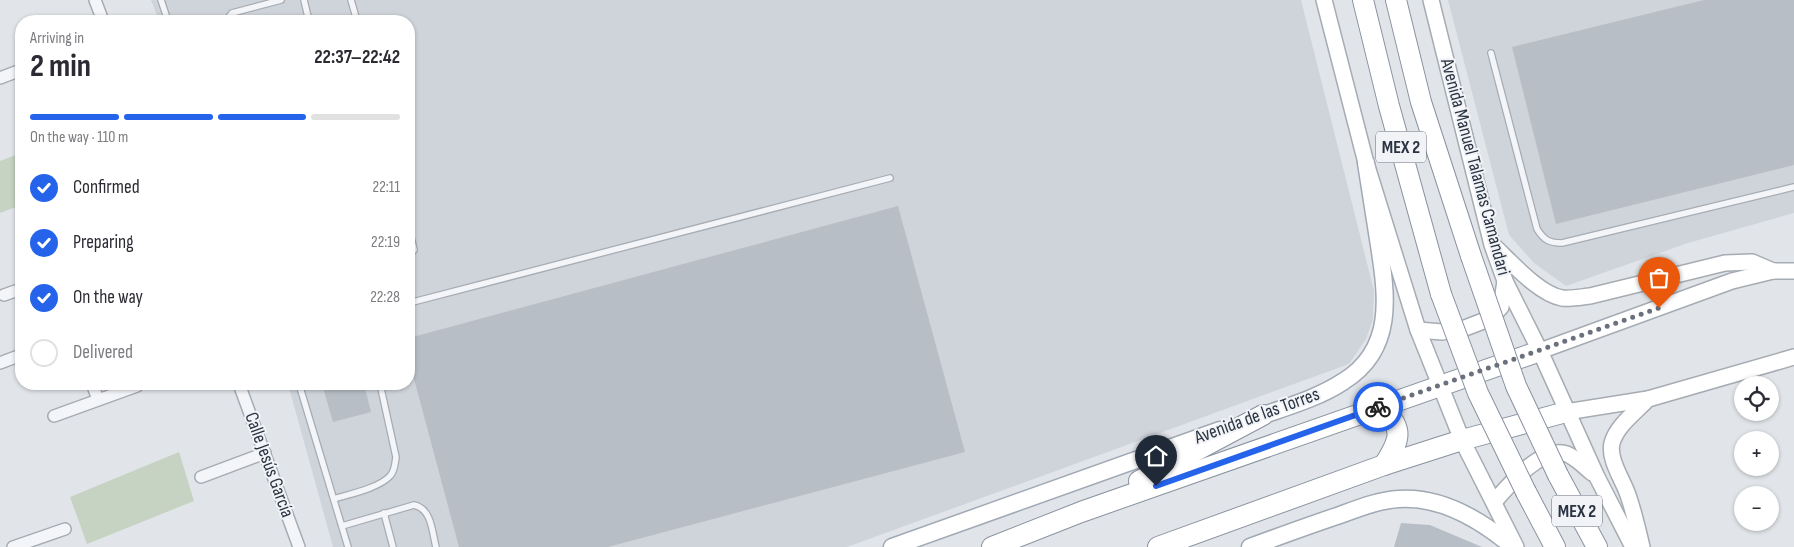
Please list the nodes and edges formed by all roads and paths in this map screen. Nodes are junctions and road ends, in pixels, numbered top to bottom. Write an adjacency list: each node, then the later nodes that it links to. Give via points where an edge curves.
1 (95, 0): 10 (street)
2 (161, 0): 11 (lane)
3 (281, 0): 12 (lane)
4 (304, 0): 13 (lane)
5 (351, 0): 14 (lane)
6 (1324, 0): 18 (main road)
7 (1363, 0): 66 (highway, MEX 2, bridge, via 1441,294 1478,393)
8 (1396, 0): 67 (highway, MEX 2, bridge, via 1421,102 1516,386)
9 (1431, 0): 21 (main road, Avenida Manuel Talamas Camandari)
10 (101, 15)
11 (166, 15)
12 (230, 15)
13 (308, 15)
14 (355, 15)
15 (1491, 53): 20 (lane, via 1537,229 1542,238 1551,243 1571,241)
16 (15, 72): 17 (street)
17 (0, 78)
18 (1366, 163): 28 (main road); 43 (main road, Avenida de las Torres, via 1386,300 1380,334 1370,356 1345,381)
19 (890, 178): 27 (lane)
20 (1794, 187)
21 (1492, 244): 22 (main road, via 1541,287 1560,297 1570,298 1725,263 1752,262); 24 (main road, Avenida Manuel Talamas Camandari)
22 (1773, 271): 23 (main road, Avenida de las Torres); 29 (main road, Avenida de las Torres, via 1732,281)
23 (1794, 271)
24 (1505, 281): 28 (main road, via 1501,307 1491,318 1442,332); 29 (main road, Avenida Manuel Talamas Camandari)
25 (15, 290): 26 (street)
26 (4, 295)
27 (415, 302)
28 (1418, 330): 33 (main road)
29 (1540, 351): 33 (highway, Avenida de las Torres); 42 (main road, Avenida Manuel Talamas Camandari)
30 (15, 357): 32 (street)
31 (1794, 357): 39 (main road)
32 (0, 363)
33 (1440, 386): 41 (highway, Avenida de las Torres); 45 (main road)
34 (94, 390): 40 (street)
35 (126, 390): 40 (street)
36 (241, 390): 46 (street, Calle Jesús García)
37 (301, 390): 50 (lane)
38 (381, 390): 50 (lane, via 396,457 395,468 391,476 380,483)
39 (1648, 399): 42 (main road); 69 (main road, via 1619,429 1611,449)
40 (98, 400): 44 (street)
41 (1381, 406): 47 (highway, via 1394,421 1398,434 1395,448); 52 (highway, Avenida de las Torres)
42 (1566, 412): 45 (highway); 49 (main road, Avenida Manuel Talamas Camandari)
43 (1263, 415): 52 (highway); 61 (main road, Avenida de las Torres)
44 (54, 416)
45 (1462, 440): 47 (highway); 51 (main road)
46 (265, 453): 48 (street); 57 (street, Calle Jesús García)
47 (1384, 465): 63 (highway)
48 (201, 477)
49 (1597, 477): 51 (main road, via 1576,459 1566,454 1551,453 1524,472); 68 (main road, Avenida Manuel Talamas Camandari)
50 (334, 499): 54 (lane)
51 (1494, 502): 65 (main road)
52 (1081, 512): 62 (highway, Avenida de las Torres)
53 (384, 513): 54 (lane); 59 (lane); 60 (lane, via 420,506 429,518)
54 (342, 526): 58 (lane)
55 (65, 529): 56 (street)
56 (13, 547)
57 (299, 547)
58 (348, 547)
59 (393, 547)
60 (436, 547)
61 (892, 547)
62 (992, 547)
63 (1158, 547)
64 (1250, 547): 65 (main road, via 1372,504 1399,499 1443,505 1466,514)
65 (1514, 547)
66 (1555, 547)
67 (1597, 547)
68 (1633, 547)
69 (1642, 547)

